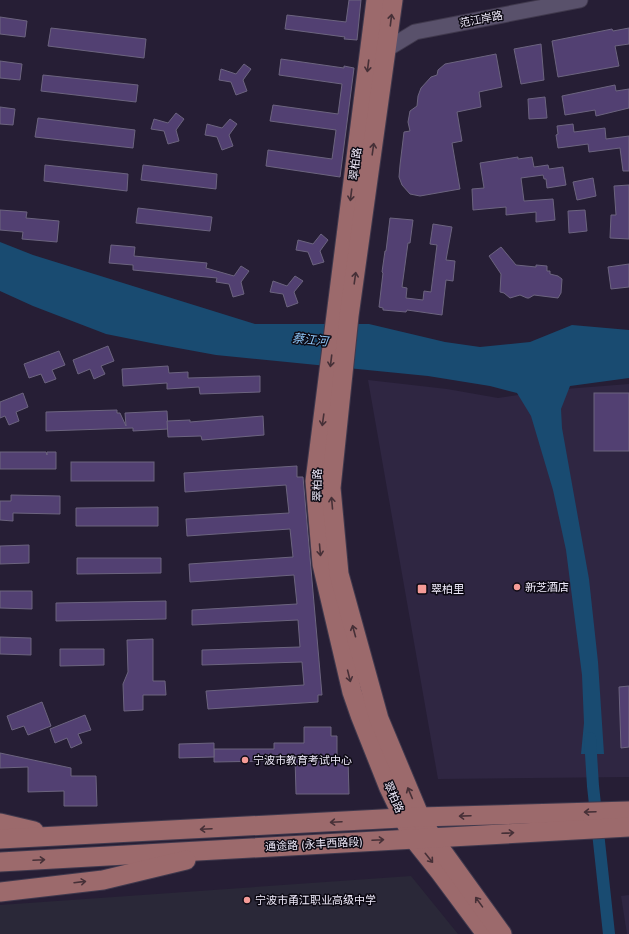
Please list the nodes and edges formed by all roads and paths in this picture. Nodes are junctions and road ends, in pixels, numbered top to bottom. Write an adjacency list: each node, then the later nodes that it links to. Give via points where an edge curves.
1 (376, 0): 5 (main road, 翠柏路, one-way to 5)
2 (394, 0): 4 (main road, 翠柏路, one-way to 2)
3 (580, 0): 4 (street, 范江岸路, via 415,32)
4 (387, 49): 5 (main road, 翠柏路, one-way to 4)
5 (343, 315): 6 (main road, 翠柏路, via 335,383 331,488 339,574 379,719)
6 (412, 818): 8 (main road, 通途路 (永丰西路段), one-way to 6); 10 (main road, 通途路 (永丰西路段), one-way to 10); 11 (main road, 翠柏路); 12 (main road, 翠柏路)
7 (625, 819): 8 (main road, 通途路 (永丰西路段))
8 (562, 822): 11 (main road, 通途路 (永丰西路段), one-way to 8)
9 (0, 823): 10 (main road)
10 (53, 836): 13 (main road, 通途路 (永丰西路段))
11 (432, 837): 12 (main road, 通途路 (永丰西路段)); 18 (main road, 翠柏路, one-way to 11)
12 (413, 838): 14 (main road, 通途路 (永丰西路段), one-way to 12); 17 (main road, 翠柏路, one-way to 17)
13 (0, 839)
14 (236, 849): 15 (main road, 通途路 (永丰西路段), one-way to 14); 16 (main road, one-way to 14, via 103,880)
15 (0, 862)
16 (0, 892)
17 (486, 934)
18 (502, 934)

